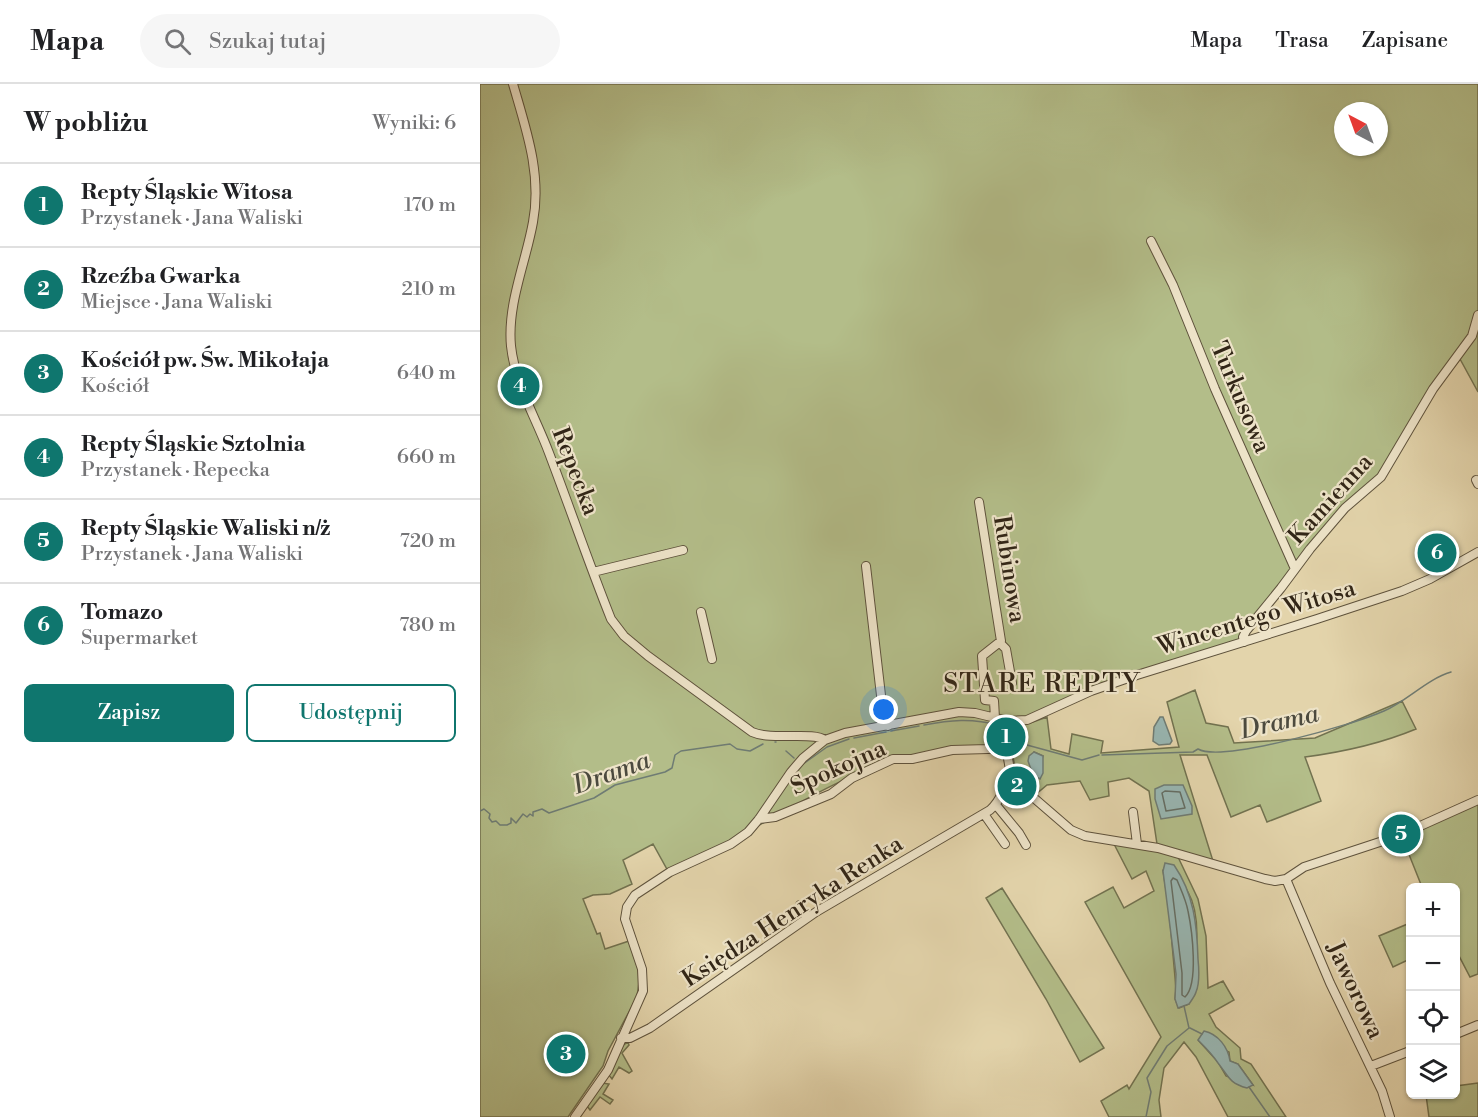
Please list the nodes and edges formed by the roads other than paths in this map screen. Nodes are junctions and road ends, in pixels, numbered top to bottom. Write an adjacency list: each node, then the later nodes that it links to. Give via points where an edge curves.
1 (513, 84): 9 (street, Repecka, via 534,160 536,195 514,302 513,358 520,386)
2 (1150, 241): 8 (street, Turkusowa, via 1173,285)
3 (1478, 315): 8 (street, Kamienna, via 1472,336 1433,389 1381,477 1346,508)
4 (979, 502): 12 (street, Rubinowa)
5 (683, 550): 9 (street)
6 (1478, 552): 11 (street, Wincentego Witosa, via 1418,585)
7 (866, 566): 17 (street)
8 (1295, 569): 11 (street, Kamienna, via 1246,631)
9 (594, 572): 18 (street, Repecka, via 611,618 624,636 744,728 761,736 817,736)
10 (701, 612): 13 (street)
11 (1244, 642): 16 (street, Wincentego Witosa, via 1123,680 1027,720)
12 (1000, 643): 14 (street, Rubinowa, via 1006,649); 15 (street, Rubinowa, via 982,656 985,700 994,701)
13 (712, 659)
14 (1012, 683)
15 (995, 718): 16 (street, Wincentego Witosa); 17 (street, Wincentego Witosa, via 959,712)
16 (1008, 721): 19 (street)
17 (888, 726): 18 (street, Wincentego Witosa)
18 (825, 740): 25 (street, Wincentego Witosa, via 791,772)
19 (1006, 747): 20 (street); 25 (street, Spokojna, via 893,759 852,778 831,794 775,817)
20 (1013, 776): 22 (street, Księdza Henryka Renka); 27 (street, via 1054,817 1078,833)
21 (1478, 800): 29 (street, via 1398,836 1304,867)
22 (996, 805): 24 (street, Księdza Henryka Renka); 28 (street)
23 (1133, 812): 27 (street)
24 (984, 814): 26 (street); 31 (street, Księdza Henryka Renka)
25 (759, 819): 34 (street, Wincentego Witosa, via 731,844 652,882 629,903 625,919 644,982 640,1000)
26 (1005, 844)
27 (1137, 844): 29 (street, via 1265,879)
28 (1026, 845)
29 (1286, 879): 36 (street, Jaworowa)
30 (800, 905): 31 (street)
31 (807, 918): 34 (street, Księdza Henryka Renka, via 650,1028)
32 (1478, 1025): 33 (street)
33 (1460, 1032)
34 (621, 1038): 37 (street, Wincentego Witosa, via 601,1082)
35 (1406, 1053): 36 (street)
36 (1371, 1066): 38 (street, Jaworowa)
37 (575, 1117)
38 (1390, 1117)

